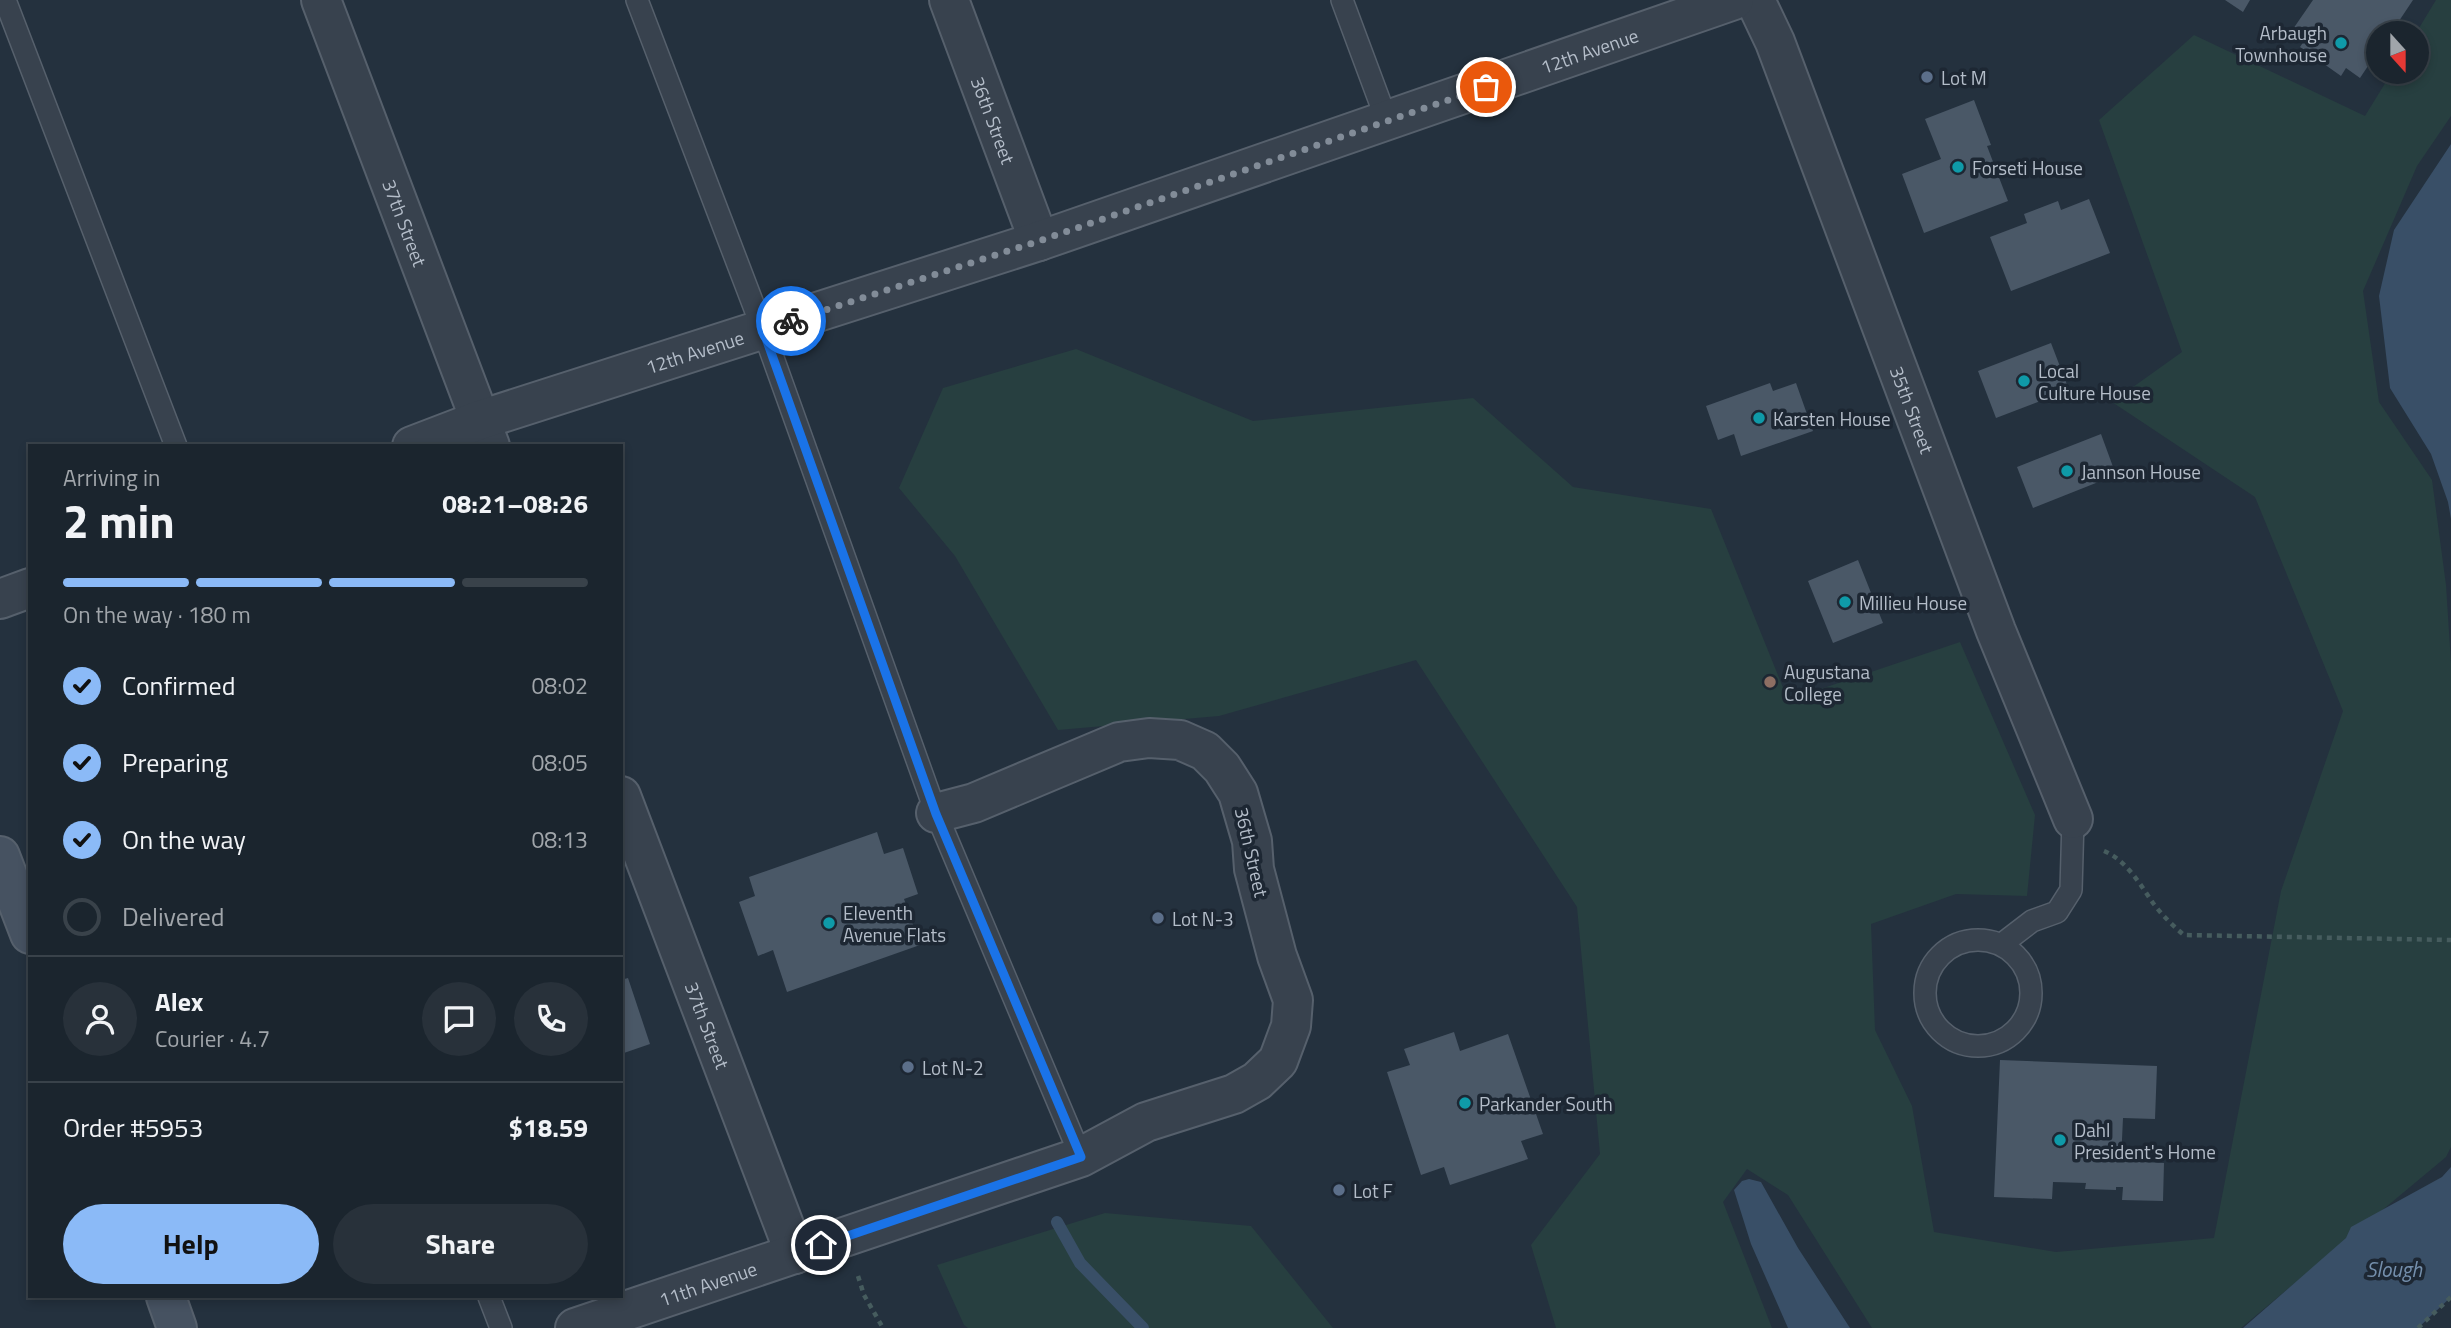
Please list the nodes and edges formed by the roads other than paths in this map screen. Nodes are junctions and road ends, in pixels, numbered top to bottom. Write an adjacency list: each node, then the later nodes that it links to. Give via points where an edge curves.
1 (5, 0): 12 (lane)
2 (321, 0): 11 (street, 37th Street)
3 (637, 0): 10 (lane)
4 (949, 0): 9 (street, 36th Street)
5 (1342, 0): 8 (lane)
6 (1734, 0): 8 (street, 12th Avenue)
7 (1755, 0): 18 (street, 35th Street)
8 (1387, 121): 9 (street, 12th Avenue)
9 (1039, 241): 10 (street, 12th Avenue)
10 (763, 330): 11 (street, 12th Avenue); 17 (lane)
11 (485, 433): 13 (street, 12th Avenue)
12 (175, 444)
13 (423, 444)
14 (28, 589): 15 (street)
15 (0, 599)
16 (623, 801): 24 (street, 37th Street)
17 (936, 814): 22 (street, 36th Street, via 974,803 1119,742 1180,740 1205,751 1238,793 1277,956 1293,1000 1291,1026 1278,1061); 23 (lane)
18 (2073, 819): 21 (lane, via 2071,890 2057,912 2032,921)
19 (0, 856): 20 (street)
20 (28, 929)
21 (2002, 944): 21 (lane, via 1965,941 1948,948 1927,975 1924,997 1932,1022 1947,1037 1968,1045 1987,1045 1997,1043 2023,1022 2030,1005 2027,972)
22 (1234, 1094): 23 (street, 11th Avenue, via 1146,1122)
23 (1081, 1157): 24 (street, 11th Avenue)
24 (795, 1254): 29 (street, 11th Avenue)
25 (166, 1298): 27 (street)
26 (489, 1298): 28 (lane)
27 (177, 1328)
28 (502, 1328)
29 (575, 1328)

